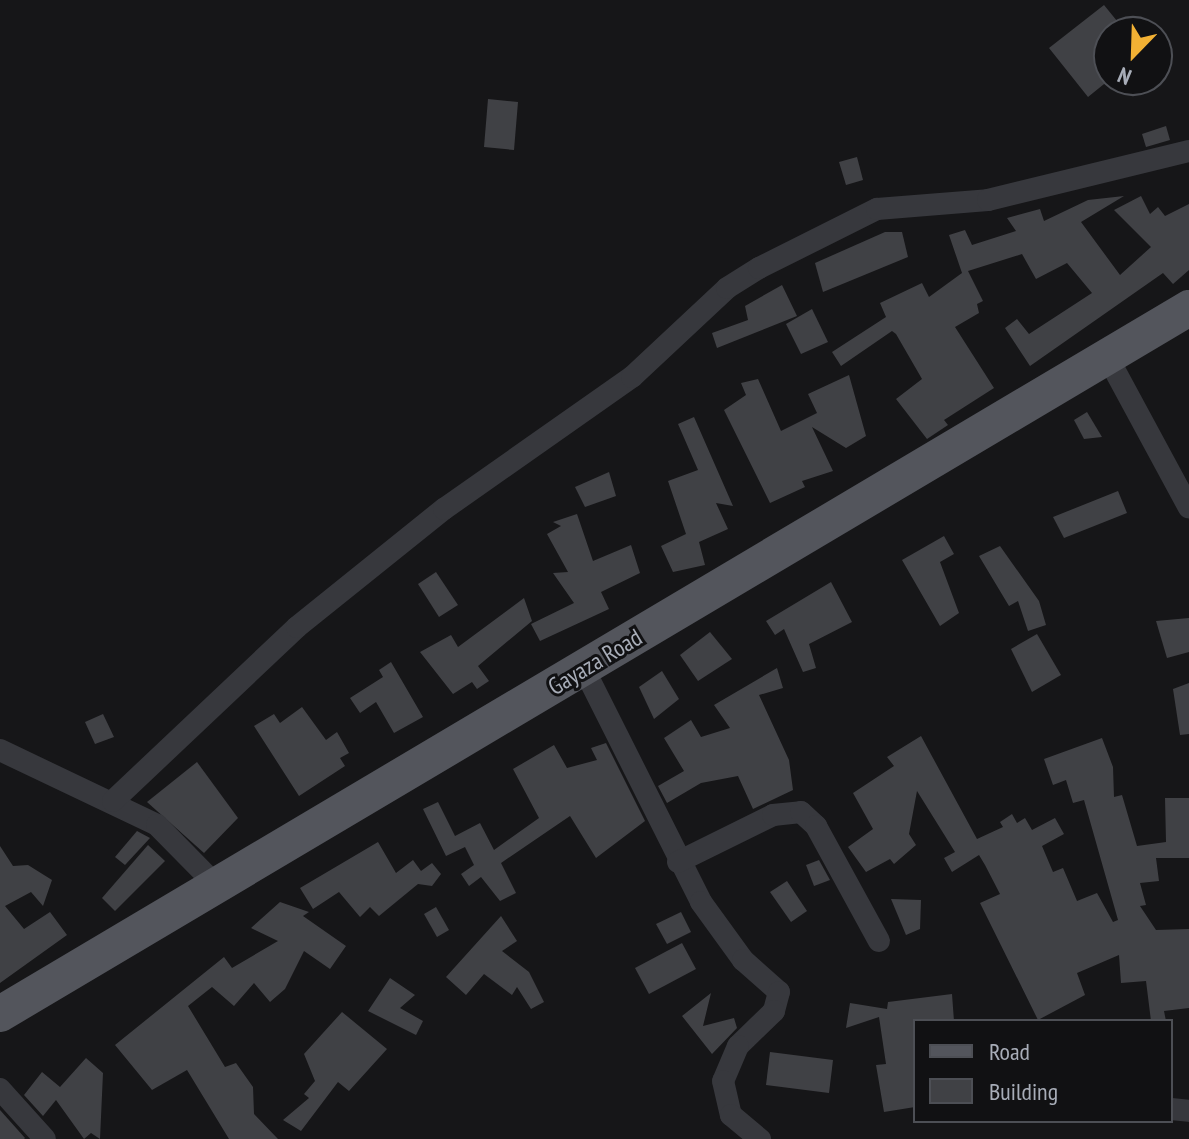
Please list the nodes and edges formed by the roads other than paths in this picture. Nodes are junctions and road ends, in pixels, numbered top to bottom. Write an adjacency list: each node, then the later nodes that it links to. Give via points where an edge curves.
1 (1189, 151): 7 (street, via 988,200 877,209 759,268 727,288 632,377 444,509 297,627)
2 (1189, 308): 3 (main road, Gayaza Road)
3 (1108, 358): 4 (street); 5 (main road, Gayaza Road)
4 (1189, 508)
5 (584, 669): 8 (street); 9 (main road, Gayaza Road)
6 (0, 750): 7 (street)
7 (113, 801): 9 (street, via 157,825)
8 (678, 862): 10 (street, via 773,815 801,812 816,826); 14 (street, via 743,960 779,992 774,1011 738,1046 723,1081 731,1115)
9 (216, 885): 11 (main road, Gayaza Road)
10 (879, 941)
11 (0, 1014)
12 (0, 1089): 13 (street)
13 (45, 1139)
14 (760, 1139)

